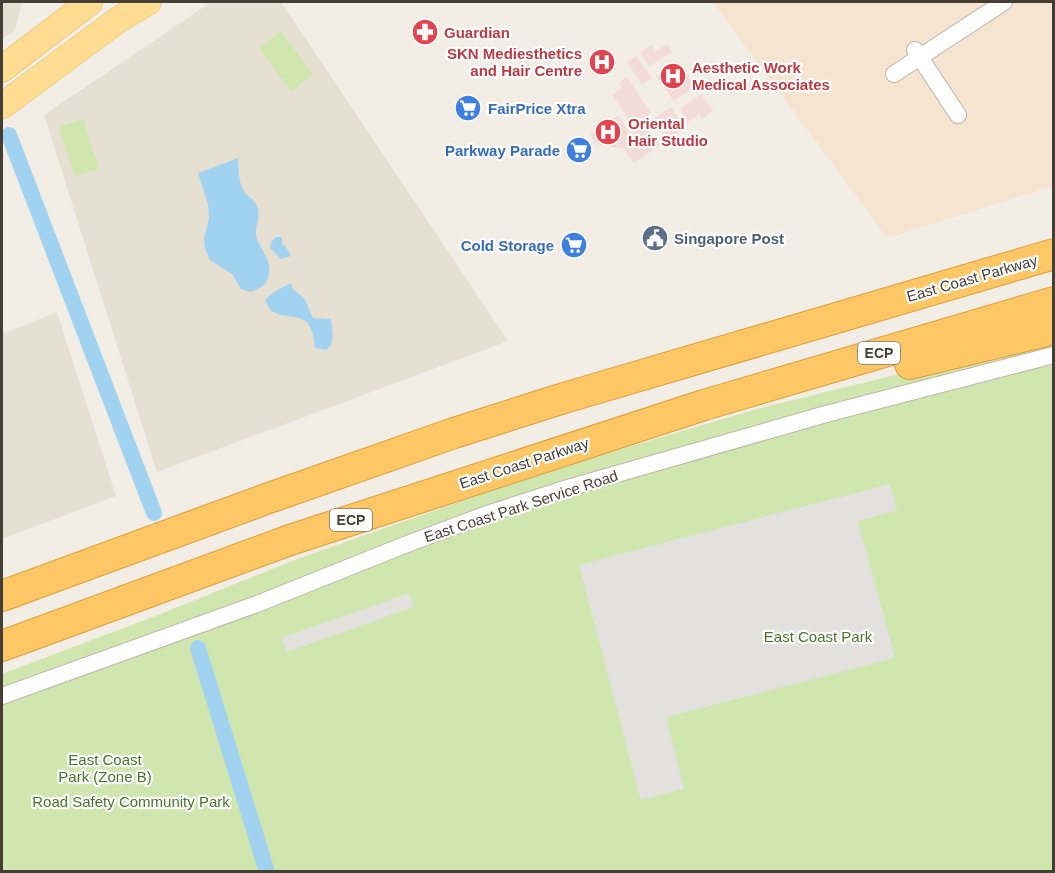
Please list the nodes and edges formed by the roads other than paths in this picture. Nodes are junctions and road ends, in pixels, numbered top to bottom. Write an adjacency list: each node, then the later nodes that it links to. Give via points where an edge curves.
1 (70, 2): 6 (street)
2 (90, 2): 6 (main road)
3 (148, 2): 10 (main road)
4 (988, 2): 7 (street)
5 (1004, 2): 7 (street)
6 (54, 28): 8 (main road)
7 (917, 54): 9 (street); 11 (street)
8 (2, 69)
9 (891, 70)
10 (2, 106)
11 (958, 116)
12 (1053, 254): 17 (highway, East Coast Parkway, via 465,429)
13 (1053, 302): 16 (highway, East Coast Parkway / ECP)
14 (1053, 329): 16 (highway, ECP, via 774,397)
15 (1053, 355): 19 (street, East Coast Park Service Road, via 826,414 487,514 257,604)
16 (704, 405): 18 (highway, East Coast Parkway / ECP, via 290,540)
17 (2, 596)
18 (2, 646)
19 (2, 696)

